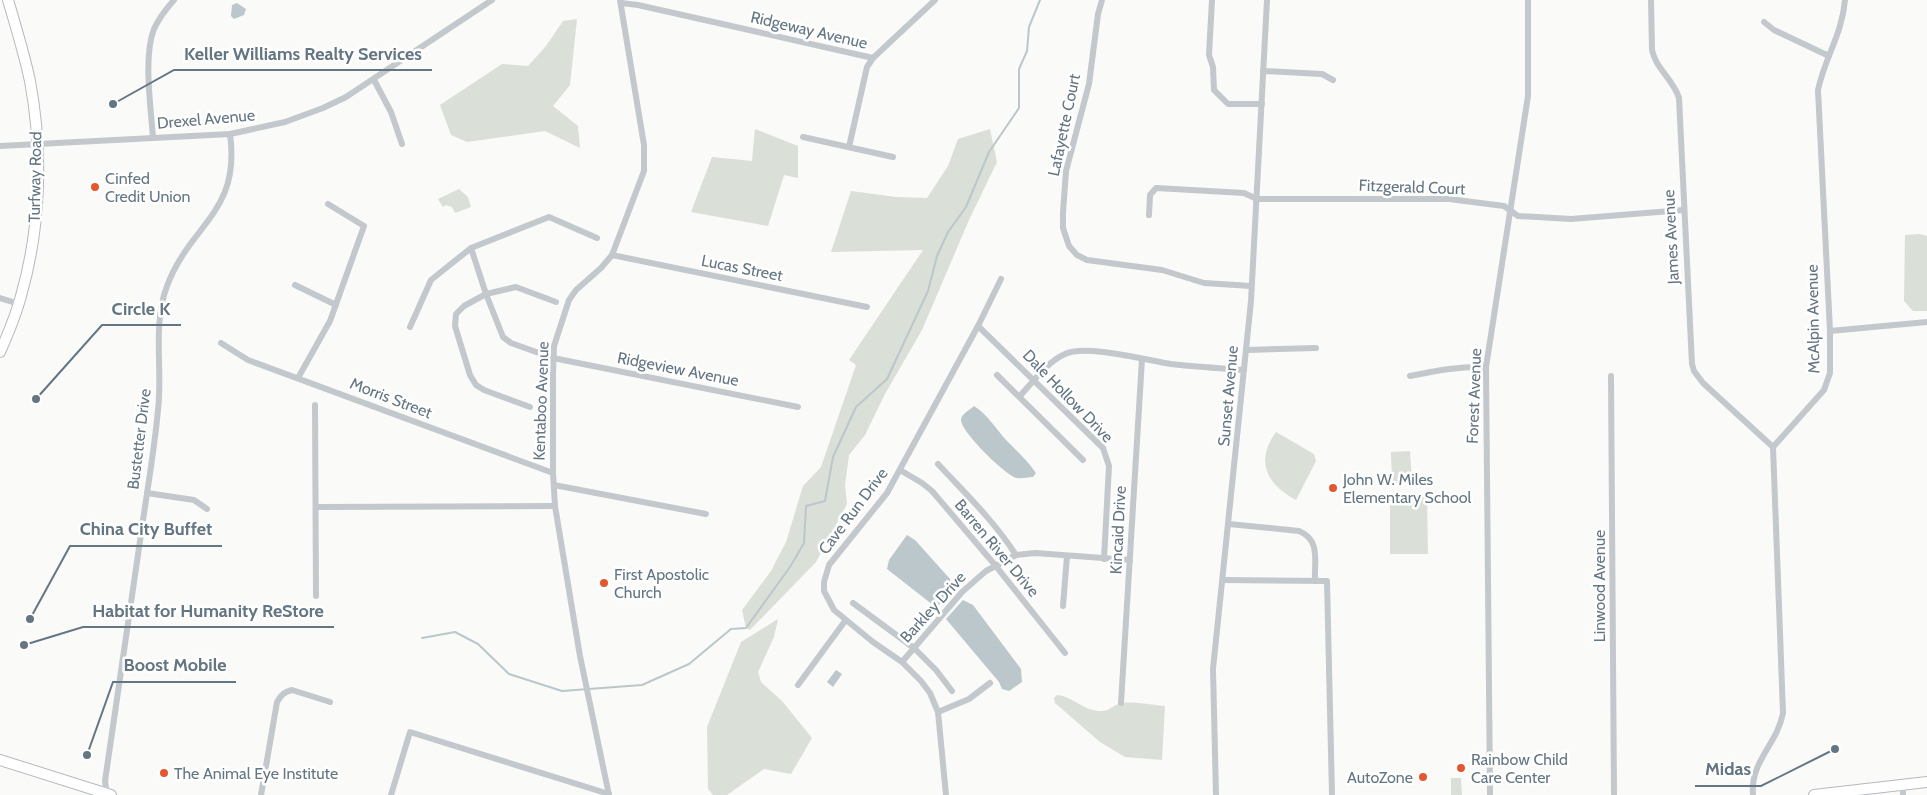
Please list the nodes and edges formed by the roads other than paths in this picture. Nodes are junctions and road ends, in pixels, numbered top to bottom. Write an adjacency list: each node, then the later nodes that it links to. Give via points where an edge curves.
1 (8, 0): 22 (main road, Turfway Road, via 30,80)
2 (174, 0): 21 (street, via 158,20 150,42)
3 (492, 0): 16 (street, Drexel Avenue)
4 (935, 0): 14 (street)
5 (1102, 0): 37 (street, Lafayette Court, via 1089,84 1066,171 1063,228 1069,246 1087,260 1162,270 1204,283)
6 (1212, 0): 18 (street, via 1209,55 1214,90 1228,104)
7 (1267, 0): 15 (street, Sunset Avenue)
8 (1528, 0): 29 (street, Forest Avenue, via 1528,96)
9 (1651, 0): 30 (street, James Avenue, via 1653,57 1679,98)
10 (1845, 0): 13 (street, McAlpin Avenue, via 1839,34)
11 (623, 1): 14 (street, Ridgeway Avenue); 34 (street, Kentaboo Avenue, via 645,155 642,178)
12 (1764, 22): 13 (street)
13 (1829, 56): 47 (street, McAlpin Avenue, via 1818,90 1818,110)
14 (873, 58): 25 (street, via 867,67)
15 (1263, 71): 17 (street, via 1322,74); 18 (street, Sunset Avenue)
16 (374, 80): 19 (street, Drexel Avenue, via 304,116); 23 (street)
17 (1333, 80)
18 (1262, 104): 27 (street, Sunset Avenue)
19 (230, 134): 21 (street, Drexel Avenue); 71 (street, Bustetter Drive, via 232,169 223,199 180,260 162,301 158,409)
20 (803, 136): 25 (street)
21 (153, 138): 22 (street, Drexel Avenue)
22 (37, 144): 24 (street, Drexel Avenue); 41 (main road, Turfway Road, via 35,220)
23 (402, 144)
24 (0, 146)
25 (849, 147): 26 (street)
26 (893, 157)
27 (1257, 199): 29 (street, Fitzgerald Court, via 1436,198 1504,206); 31 (street, Fitzgerald Court, via 1244,193 1156,188 1150,195); 37 (street, Sunset Avenue)
28 (328, 204): 42 (street, via 364,226)
29 (1510, 210): 30 (street, Fitzgerald Court, via 1518,216 1571,219); 54 (street, Forest Avenue)
30 (1683, 210): 65 (street, James Avenue, via 1694,371)
31 (1149, 215)
32 (597, 238): 33 (street, via 549,217)
33 (471, 248): 38 (street, Ridgeview Avenue); 46 (street, via 431,280)
34 (612, 255): 43 (street, Lucas Street); 52 (street, Kentaboo Avenue, via 572,294 557,335)
35 (1001, 279): 45 (street, Cave Run Drive)
36 (295, 285): 42 (street)
37 (1251, 286): 50 (street, Sunset Avenue)
38 (486, 294): 40 (street, via 516,287); 52 (street, Ridgeview Avenue, via 503,337); 63 (street, via 456,314 455,326 470,374 476,385 484,390)
39 (0, 298): 41 (street)
40 (556, 302)
41 (19, 304): 51 (main road, Turfway Road)
42 (336, 305): 59 (street)
43 (867, 307)
44 (1927, 322): 47 (street)
45 (978, 326): 60 (street, Dale Hollow Drive); 68 (street, Cave Run Drive)
46 (410, 327)
47 (1830, 331): 65 (street, McAlpin Avenue, via 1829,380 1824,390)
48 (221, 343): 59 (street, Morris Street, via 248,360)
49 (1316, 348): 50 (street)
50 (1246, 350): 55 (street, Sunset Avenue)
51 (0, 352)
52 (553, 358): 64 (street, Ridgeview Avenue); 69 (street, Kentaboo Avenue)
53 (1142, 359): 55 (street); 60 (street, via 1073,351 1059,356); 80 (street, Kincaid Drive)
54 (1486, 367): 57 (street, via 1441,369); 107 (street, Forest Avenue)
55 (1244, 370): 76 (street, Sunset Avenue)
56 (997, 374): 61 (street)
57 (1410, 376)
58 (1611, 376): 108 (street, Linwood Avenue)
59 (298, 378): 69 (street, Morris Street)
60 (1034, 380): 61 (street); 79 (street, Dale Hollow Drive, via 1098,442 1107,456)
61 (1020, 396): 66 (street)
62 (315, 405): 73 (street)
63 (530, 407)
64 (798, 407)
65 (1773, 447): 109 (street, via 1783,713 1776,736 1755,770)
66 (1083, 460)
67 (938, 464): 77 (street)
68 (900, 470): 81 (street, Barren River Drive, via 932,491); 87 (street, Cave Run Drive, via 825,576 824,591 830,605)
69 (553, 473): 70 (street, Kentaboo Avenue)
70 (554, 485): 72 (street, Kentaboo Avenue); 75 (street)
71 (147, 493): 74 (street, via 194,500); 100 (street, Bustetter Drive, via 105,781)
72 (555, 506): 73 (street); 101 (street, Kentaboo Avenue, via 580,656)
73 (316, 507): 84 (street)
74 (207, 509)
75 (706, 514)
76 (1229, 524): 82 (street, Sunset Avenue); 83 (street, via 1298,531 1308,536 1314,547)
77 (1016, 555): 78 (street, Barkley Drive); 81 (street, Barkley Drive)
78 (1067, 556): 79 (street, Barkley Drive); 86 (street)
79 (1104, 559): 80 (street, Barkley Drive)
80 (1130, 560): 95 (street, Kincaid Drive)
81 (995, 566): 88 (street, Barkley Drive, via 962,592); 89 (street, Barren River Drive)
82 (1223, 580): 83 (street); 105 (street, Sunset Avenue, via 1213,669)
83 (1315, 581): 106 (street, via 1327,581)
84 (316, 596)
85 (853, 603): 88 (street)
86 (1063, 606)
87 (846, 621): 90 (street, Cave Run Drive); 92 (street)
88 (914, 648): 90 (street, Barkley Drive); 93 (street)
89 (1065, 653)
90 (902, 662): 96 (street, Cave Run Drive, via 921,681)
91 (990, 683): 96 (street)
92 (798, 685)
93 (952, 690)
94 (330, 702): 102 (street, via 301,691 292,690 280,696)
95 (1121, 703)
96 (938, 712): 104 (street, Cave Run Drive)
97 (0, 760): 100 (main road)
98 (1927, 782): 99 (main road)
99 (1903, 790): 110 (main road)
100 (108, 794)
101 (609, 794): 103 (street, via 410,732)
102 (261, 795)
103 (391, 795)
104 (946, 795)
105 (1216, 795)
106 (1332, 795)
107 (1490, 795)
108 (1614, 795)
109 (1753, 795)
110 (1814, 795)

